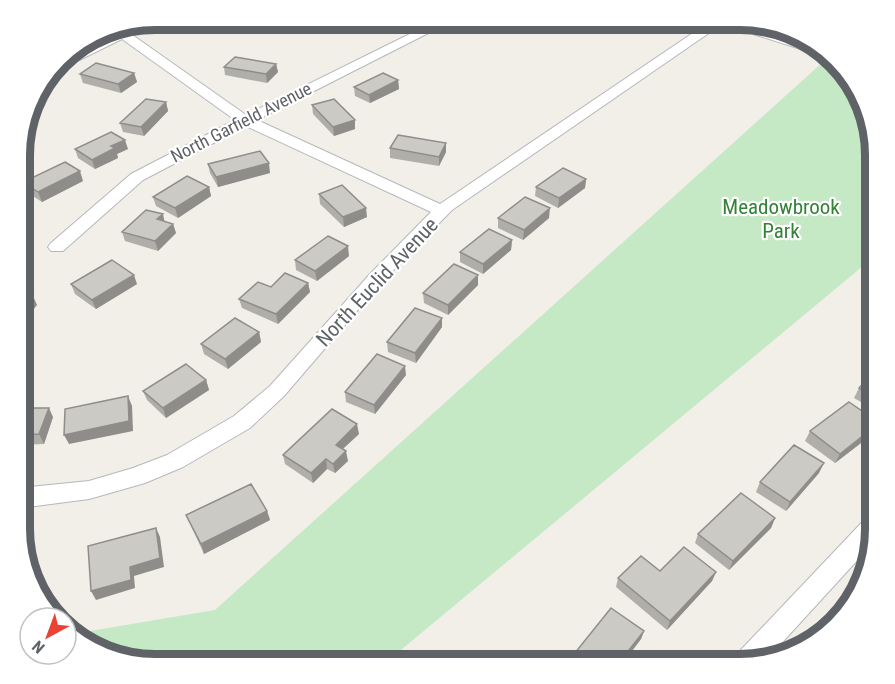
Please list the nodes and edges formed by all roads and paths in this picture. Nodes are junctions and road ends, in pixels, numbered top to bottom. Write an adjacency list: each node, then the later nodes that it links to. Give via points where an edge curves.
1 (428, 30): 6 (street, North Garfield Avenue)
2 (705, 30): 7 (street, North Euclid Avenue)
3 (752, 30): 5 (street)
4 (121, 34): 6 (street)
5 (804, 48)
6 (244, 120): 7 (street); 8 (street, North Garfield Avenue, via 137,177)
7 (442, 211): 9 (street, North Euclid Avenue, via 376,278 277,391 242,422 211,442 137,476 89,490)
8 (57, 247)
9 (30, 497)
10 (865, 535): 11 (street)
11 (755, 653)

